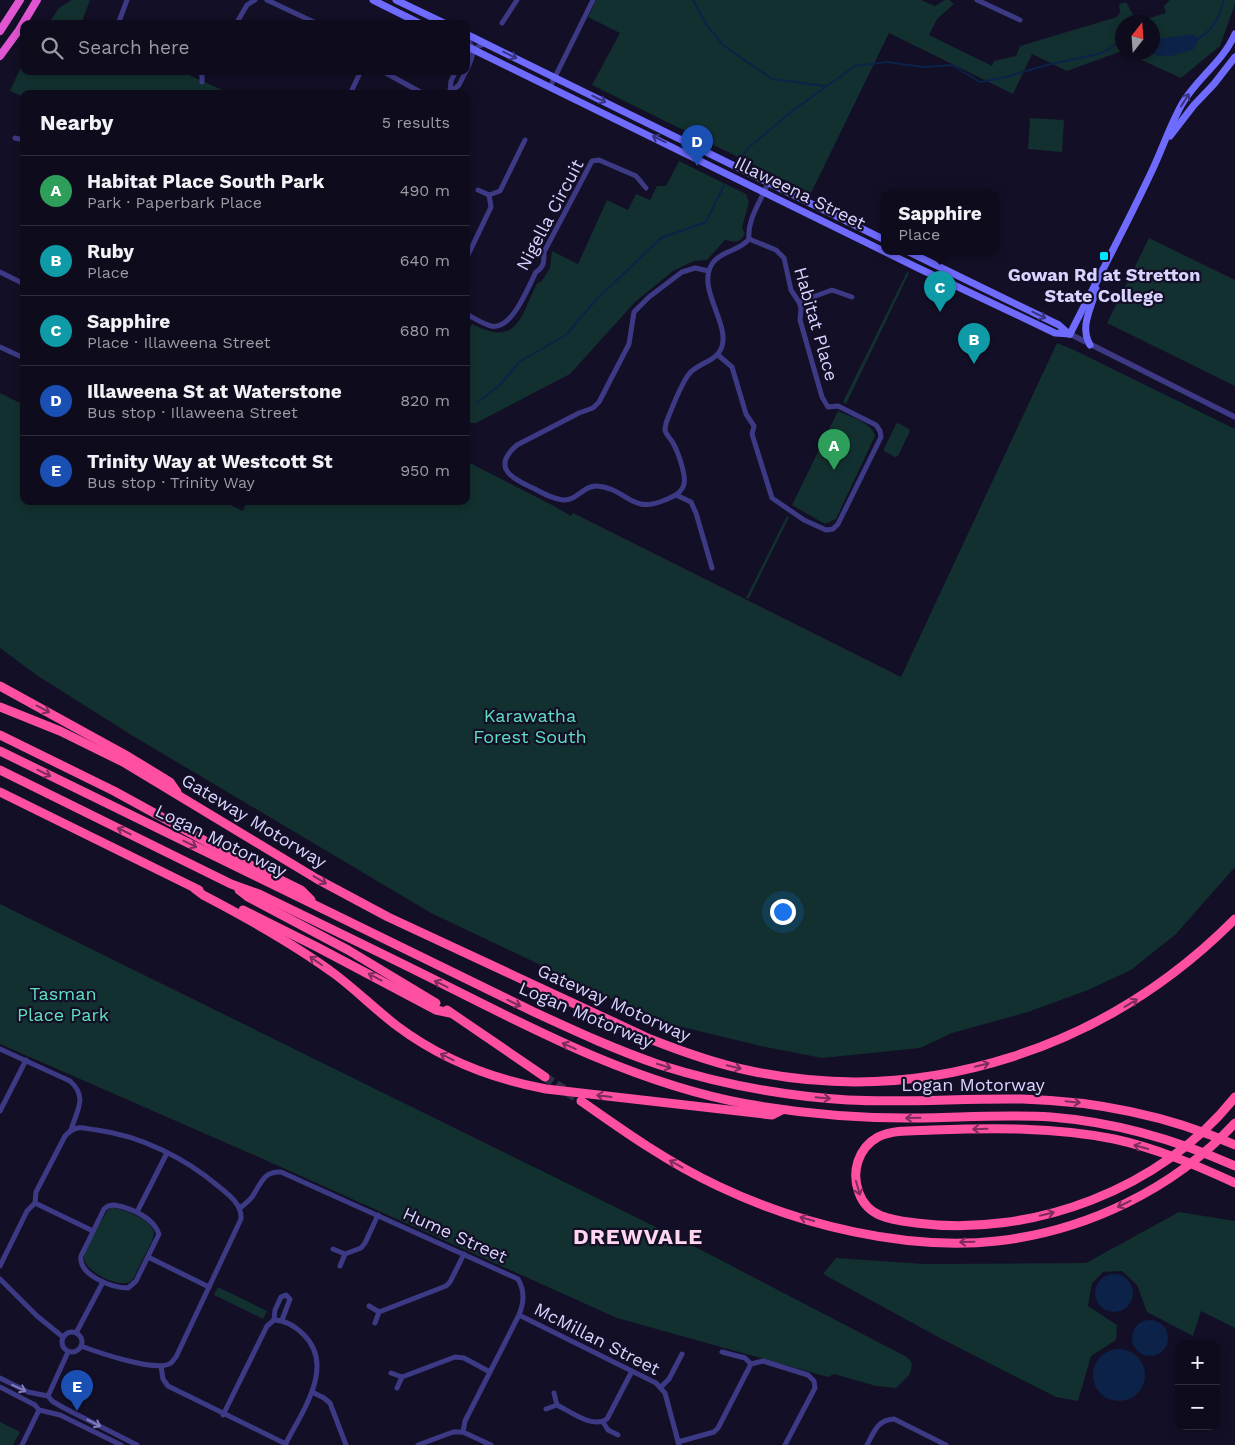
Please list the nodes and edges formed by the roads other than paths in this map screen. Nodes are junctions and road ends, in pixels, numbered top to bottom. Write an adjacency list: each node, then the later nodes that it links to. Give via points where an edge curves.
1 (20, 0): 20 (highway)
2 (36, 0): 11 (highway)
3 (127, 0): 12 (street)
4 (267, 0): 14 (street)
5 (373, 0): 15 (main road)
6 (396, 0): 16 (main road)
7 (517, 0): 18 (street)
8 (593, 0): 37 (street)
9 (977, 0): 17 (street)
10 (252, 1): 13 (street)
11 (25, 20)
12 (120, 20)
13 (238, 20)
14 (310, 20)
15 (413, 20)
16 (438, 20)
17 (1020, 20)
18 (502, 23)
19 (20, 28): 28 (highway)
20 (0, 31)
21 (1235, 34): 47 (main road, one-way to 21, via 1184,102 1220,59)
22 (470, 36): 23 (main road, Illaweena Street)
23 (486, 43): 24 (street); 37 (main road, Illaweena Street, one-way to 37)
24 (470, 48)
25 (470, 50): 27 (main road, Illaweena Street)
26 (470, 53): 30 (street)
27 (486, 55): 30 (street); 39 (main road, Illaweena Street)
28 (0, 56)
29 (1235, 56): 47 (main road)
30 (473, 58): 31 (street)
31 (470, 64)
32 (204, 75): 38 (street)
33 (359, 75): 40 (street)
34 (389, 75): 41 (street)
35 (454, 75): 42 (street)
36 (464, 75): 43 (street)
37 (555, 77): 39 (street); 48 (main road, Illaweena Street, one-way to 48)
38 (202, 82)
39 (550, 87): 51 (main road, Illaweena Street, one-way to 39)
40 (352, 90)
41 (417, 90)
42 (450, 90)
43 (453, 90)
44 (15, 138): 45 (street)
45 (20, 139)
46 (525, 140): 52 (street, via 500,191)
47 (1164, 144): 65 (main road)
48 (768, 183): 51 (street); 53 (main road, Illaweena Street)
49 (646, 188): 69 (street, Nigella Circuit, via 636,176 599,160 592,161 544,252 544,264 536,272 511,319 492,327)
50 (478, 190): 52 (street)
51 (764, 193): 54 (main road, Illaweena Street); 56 (street, via 750,221)
52 (489, 195): 58 (street, via 491,207)
53 (816, 206): 54 (main road); 55 (main road, Illaweena Street)
54 (817, 218): 57 (main road, Illaweena Street)
55 (881, 238)
56 (749, 239): 63 (street, via 744,246 712,263); 68 (street, Habitat Place, via 776,250 784,258 791,290)
57 (881, 250)
58 (470, 252)
59 (892, 255): 62 (main road, Illaweena Street)
60 (916, 255): 61 (main road, Illaweena Street)
61 (922, 258): 62 (main road); 70 (main road, Illaweena Street, one-way to 70, via 1059,325)
62 (918, 268): 70 (main road, Illaweena Street, via 1055,333)
63 (709, 271): 73 (street, via 708,286 724,343); 76 (street, via 695,268 682,272 649,297 634,312 630,344 599,402 593,408 517,444 508,452 505,462 506,470 514,479 552,498 573,499 595,486 642,506)
64 (0, 272): 66 (street)
65 (1099, 277): 70 (main road); 71 (main road, via 1086,318)
66 (20, 282)
67 (852, 297): 68 (street, via 832,290)
68 (799, 302): 73 (street, Habitat Place, via 800,320 828,407 838,406 876,425 880,431 881,438 833,529 826,530 804,520 772,498 752,434 754,426 746,414 732,367)
69 (470, 316)
70 (1070, 334): 71 (street, Illaweena Street)
71 (1090, 345): 75 (street, Illaweena Street)
72 (0, 347): 74 (street)
73 (718, 355): 76 (street, via 688,375 666,422 665,430 684,475 684,485)
74 (20, 356)
75 (1235, 416)
76 (676, 495): 77 (street, via 691,502)
77 (712, 568)
78 (0, 686): 84 (highway, one-way to 84, via 146,767 170,782)
79 (0, 707): 84 (highway, Gateway Motorway, via 124,762)
80 (0, 735): 87 (highway, via 97,782 301,890)
81 (0, 751): 87 (highway, Logan Motorway, one-way to 87)
82 (0, 770): 85 (highway, Logan Motorway, one-way to 82)
83 (0, 792): 86 (highway)
84 (178, 794): 88 (highway, Gateway Motorway, one-way to 88, via 345,895 492,967 684,1052 752,1071 790,1077 846,1081 925,1076 984,1065 1029,1051 1086,1028 1138,998 1187,963)
85 (231, 884): 89 (highway, via 248,897 348,950); 95 (highway, Logan Motorway, one-way to 85, via 685,1089 599,1059 259,894)
86 (195, 889): 89 (highway, one-way to 86, via 436,1010 272,924); 95 (highway, one-way to 86, via 772,1115 546,1089 484,1073 420,1041 297,948)
87 (319, 907): 99 (highway, Logan Motorway, one-way to 99, via 595,1040 708,1078 780,1093 847,1100 1022,1099 1076,1102 1150,1116)
88 (1235, 919)
89 (450, 1013): 92 (highway)
90 (0, 1049): 91 (street)
91 (26, 1060): 96 (street); 98 (street, via 77,1087 80,1102)
92 (545, 1076)
93 (1235, 1097): 102 (highway, one-way to 93, via 1179,1159 1116,1140 1064,1132 1002,1128 888,1133 864,1149 855,1177 863,1202 884,1218 929,1224 982,1224 1043,1215 1079,1204 1164,1162 1196,1137)
94 (581, 1101): 97 (highway, one-way to 94, via 1214,1144 1156,1187 1090,1219 1016,1238 943,1242 859,1232 820,1223 738,1195 658,1154)
95 (782, 1110): 101 (highway, Logan Motorway, one-way to 95, via 1163,1138 1075,1120 1009,1115 876,1118)
96 (0, 1111)
97 (1234, 1124)
98 (71, 1130): 100 (street, via 78,1128 111,1133); 103 (street, via 36,1192)
99 (1235, 1145)
100 (167, 1152): 104 (street, via 210,1179); 105 (street)
101 (1235, 1166)
102 (1235, 1183)
103 (35, 1203): 107 (street); 112 (street, via 27,1211)
104 (240, 1208): 106 (street, Hume Street, via 252,1197 263,1178 281,1172); 116 (street, via 241,1219)
105 (137, 1212): 107 (street, via 122,1206 108,1206); 111 (street, via 157,1227 159,1234)
106 (378, 1215): 109 (street, via 361,1248); 110 (street, Hume Street)
107 (93, 1231): 115 (street, via 80,1262)
108 (333, 1249): 109 (street)
109 (344, 1254): 113 (street)
110 (464, 1254): 118 (street, via 446,1286); 119 (street, Hume Street, via 518,1279 524,1299)
111 (148, 1257): 115 (street, via 133,1286 121,1288); 116 (street)
112 (0, 1266)
113 (340, 1266)
114 (0, 1280): 124 (street)
115 (102, 1282): 123 (street)
116 (209, 1287): 130 (street, via 176,1357 170,1364)
117 (369, 1306): 118 (street)
118 (379, 1312): 122 (street)
119 (519, 1315): 131 (street, McMillan Street); 133 (street, Hume Street)
120 (274, 1320): 121 (street); 121 (street, via 281,1297 286,1295 290,1303); 147 (street, via 267,1326)
121 (282, 1320): 139 (street, via 297,1328 314,1350 318,1375)
122 (375, 1323)
123 (76, 1333): 124 (street, via 70,1332); 125 (street)
124 (63, 1337): 126 (street, via 62,1346)
125 (81, 1346): 126 (street, via 78,1351); 130 (street, via 119,1359)
126 (68, 1352): 142 (street)
127 (722, 1352): 129 (street, via 745,1358)
128 (682, 1354): 137 (street)
129 (751, 1364): 152 (street, via 718,1428); 159 (street, via 763,1361 808,1375 814,1381 815,1388)
130 (162, 1366): 147 (street, via 168,1386)
131 (632, 1371): 137 (street, McMillan Street); 148 (street)
132 (391, 1372): 134 (street)
133 (490, 1372): 134 (street, via 464,1358 454,1357); 149 (street, Hume Street, via 465,1421)
134 (402, 1377): 138 (street)
135 (0, 1378): 141 (street, one-way to 141)
136 (0, 1387): 145 (street)
137 (661, 1387): 152 (street, McMillan Street)
138 (397, 1388)
139 (312, 1392): 151 (street); 156 (street, via 330,1403)
140 (554, 1393): 144 (street)
141 (40, 1395): 142 (street); 145 (street, via 36,1398)
142 (48, 1396): 143 (street)
143 (52, 1401): 145 (street, via 50,1409); 155 (street, one-way to 155)
144 (557, 1405): 146 (street); 148 (street, via 590,1422)
145 (39, 1409): 153 (street); 154 (street, via 60,1415)
146 (546, 1409)
147 (223, 1415): 151 (street)
148 (604, 1422): 150 (street, via 608,1430)
149 (463, 1432): 157 (street, via 453,1432); 158 (street)
150 (618, 1435)
151 (285, 1444)
152 (679, 1444)
153 (22, 1445)
154 (120, 1445)
155 (137, 1445)
156 (346, 1445)
157 (418, 1445)
158 (491, 1445)
159 (785, 1445)
160 (866, 1445): 161 (street, via 878,1426 894,1419)
161 (946, 1445)

